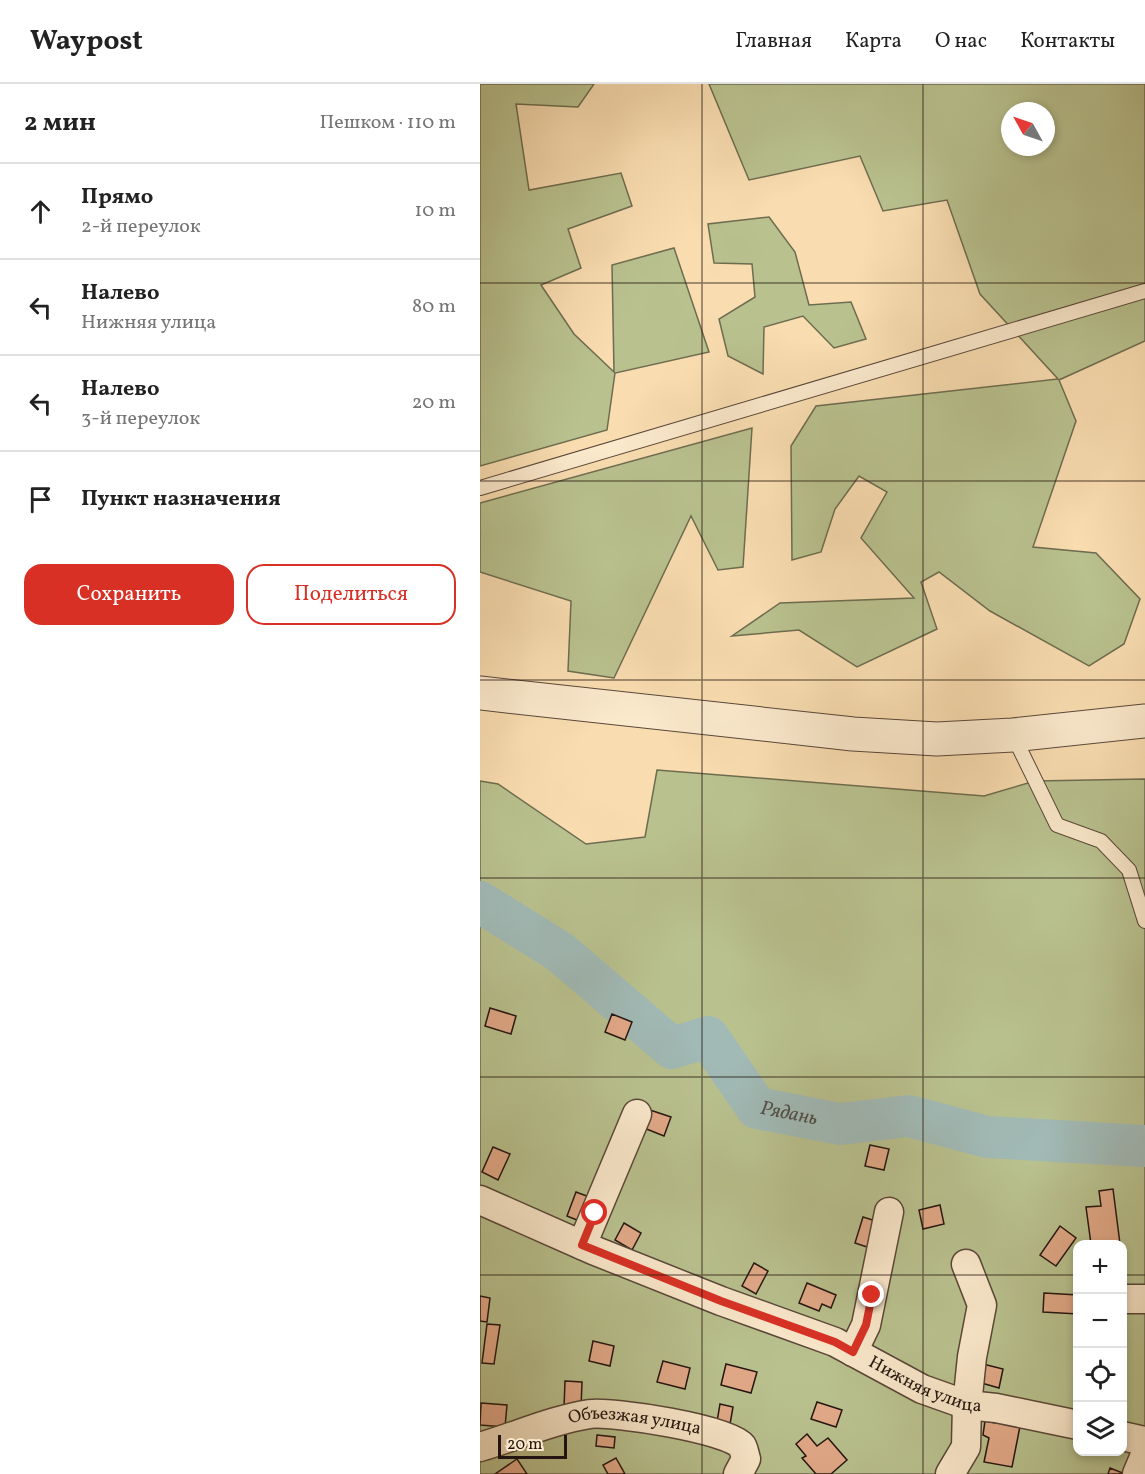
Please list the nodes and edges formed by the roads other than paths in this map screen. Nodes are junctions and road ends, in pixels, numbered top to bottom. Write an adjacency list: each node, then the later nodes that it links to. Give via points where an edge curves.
1 (1145, 291): 2 (lane)
2 (480, 488)
3 (480, 693): 5 (street, via 853,734 937,739)
4 (1145, 721): 5 (street)
5 (1013, 735): 6 (lane, via 1057,825 1101,841 1129,870)
6 (1145, 921)
7 (637, 1114): 10 (street)
8 (480, 1200): 10 (street, Нижняя улица)
9 (889, 1212): 14 (street, via 866,1325)
10 (582, 1245): 14 (street, Нижняя улица)
11 (966, 1264): 15 (street, via 982,1305)
12 (1127, 1299): 13 (street)
13 (1145, 1299)
14 (853, 1352): 15 (street, Нижняя улица, via 922,1389)
15 (967, 1405): 16 (street, Нижняя улица); 22 (street, via 966,1447)
16 (1073, 1424)
17 (1127, 1437): 18 (street)
18 (1145, 1441)
19 (480, 1447): 21 (street, Объезжая улица, via 559,1420 594,1413 692,1426 727,1436 742,1446)
20 (1145, 1455): 23 (street)
21 (742, 1467)
22 (950, 1474)
23 (1137, 1474)

